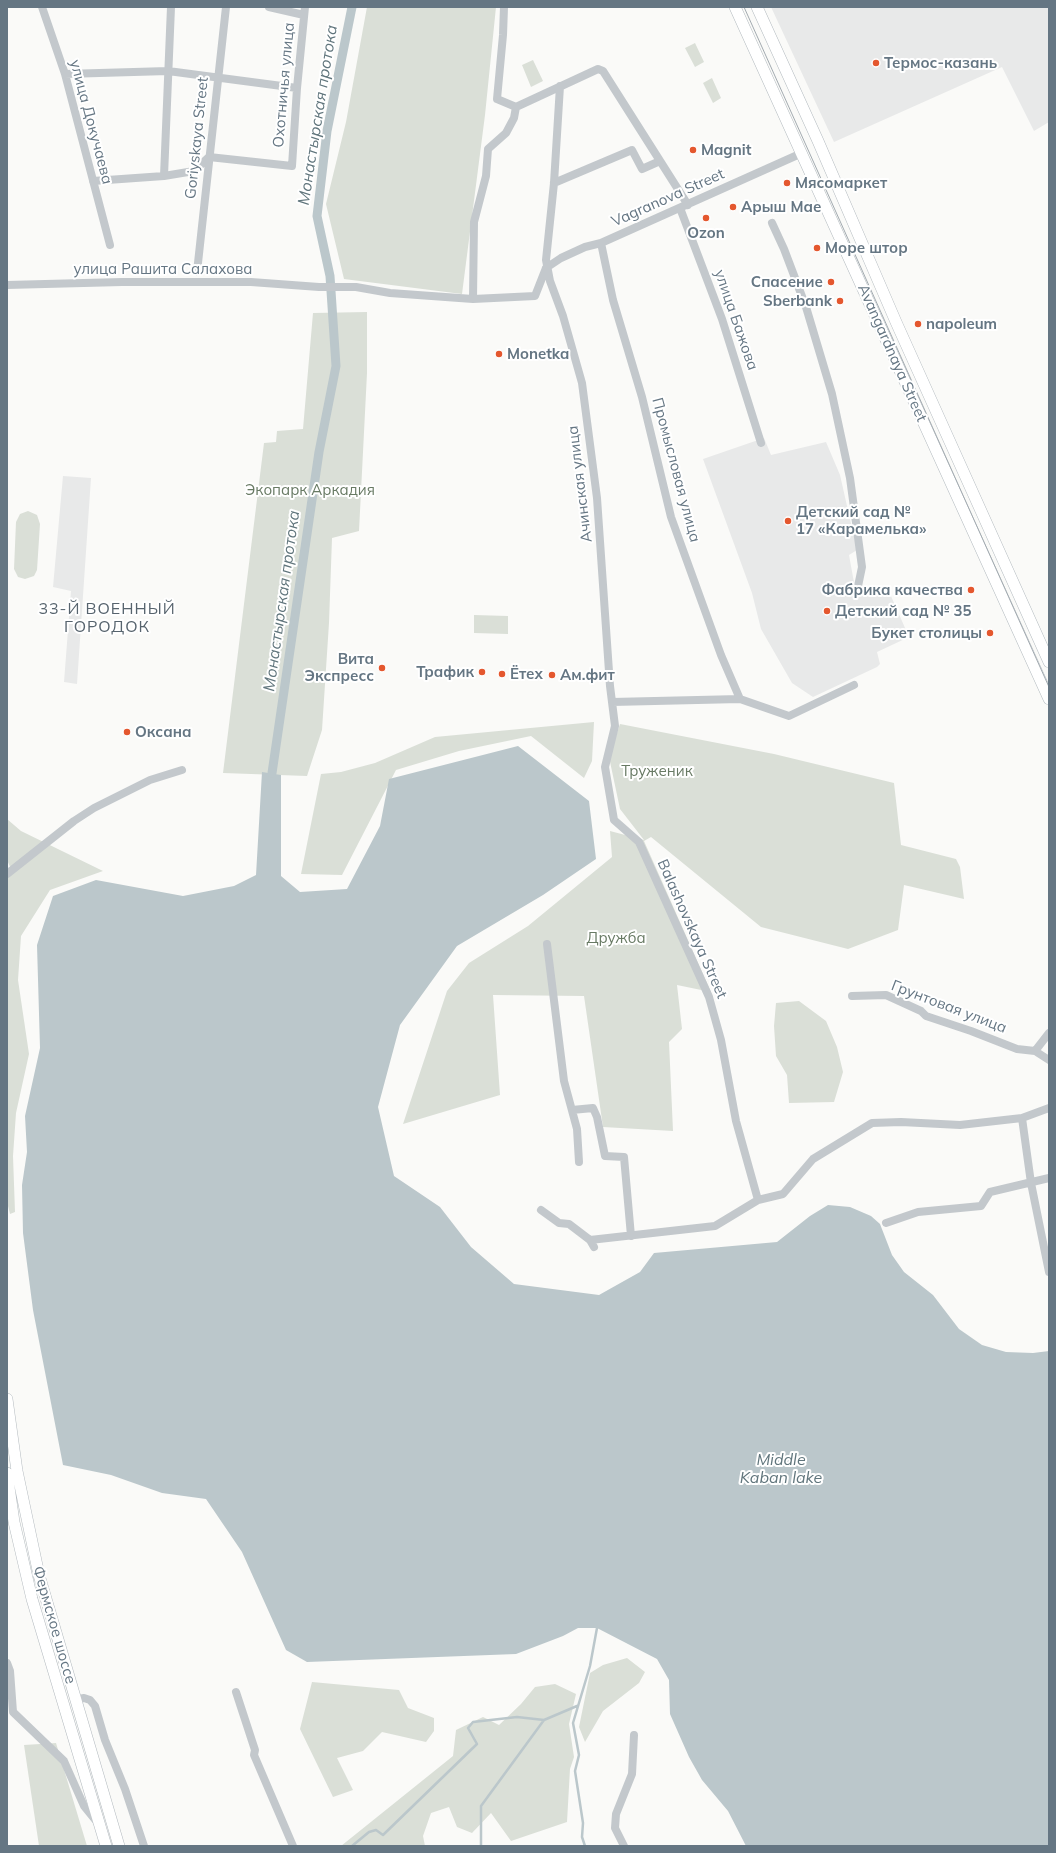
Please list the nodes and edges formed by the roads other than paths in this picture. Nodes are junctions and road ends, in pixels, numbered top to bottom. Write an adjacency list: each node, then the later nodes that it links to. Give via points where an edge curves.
1 (42, 7): 11 (street, улица Докучаева)
2 (171, 7): 10 (street)
3 (226, 7): 12 (street, Goriyskaya Street)
4 (269, 7): 9 (street)
5 (305, 7): 9 (street, Охотничья улица)
6 (504, 7): 15 (street, via 496,99)
7 (736, 7): 16 (main road, Avangardnaya Street)
8 (757, 7): 33 (main road, Avangardnaya Street)
9 (304, 16): 14 (street, Охотничья улица)
10 (168, 71): 11 (street); 12 (street); 19 (street)
11 (65, 74): 20 (street, улица Докучаева)
12 (218, 76): 14 (street); 17 (street, Goriyskaya Street)
13 (560, 86): 15 (street); 18 (street, via 598,69 603,71); 21 (street)
14 (297, 88): 17 (street, Охотничья улица, via 292,166)
15 (516, 107): 30 (street, via 514,118 506,133 488,149 486,176 474,222)
16 (802, 153): 22 (street, Vagranova Street); 36 (main road, Avangardnaya Street)
17 (209, 157): 19 (street, via 194,171); 28 (street, Goriyskaya Street)
18 (660, 161): 21 (street, via 642,169 632,150); 22 (street)
19 (164, 176): 20 (street)
20 (93, 181): 26 (street, улица Докучаева)
21 (554, 184): 27 (street)
22 (688, 205): 23 (street, Vagranova Street)
23 (680, 208): 25 (street, Vagranova Street); 31 (street, улица Бажова, via 722,319)
24 (772, 223): 32 (street, via 806,307 832,394 850,478 862,567)
25 (601, 243): 27 (street, Vagranova Street, via 579,249); 35 (street, Промысловая улица, via 613,300 642,397 671,517 720,655)
26 (110, 245)
27 (546, 268): 30 (street, via 535,296); 37 (street, Ачинская улица, via 567,329 583,388 598,498)
28 (197, 272)
29 (7, 285): 30 (street, улица Рашита Салахова, via 236,282 356,287 390,293)
30 (473, 299)
31 (761, 443)
32 (857, 591)
33 (1049, 662)
34 (854, 685): 35 (street, via 789,716)
35 (740, 699): 37 (street)
36 (1049, 699)
37 (612, 702): 51 (street, Balashovskaya Street, via 615,726 605,767 614,820 639,842 709,997 721,1040 736,1121)
38 (182, 770): 39 (street, via 150,780 94,808)
39 (7, 874)
40 (546, 944): 46 (street, via 564,1081)
41 (852, 996): 43 (street, Грунтовая улица, via 886,995 921,1011 926,1016 1017,1049)
42 (1049, 1033): 43 (street)
43 (1035, 1051): 44 (street, Грунтовая улица)
44 (1049, 1060)
45 (1049, 1108): 47 (street)
46 (572, 1110): 48 (street, via 577,1129); 54 (street, via 593,1108 605,1156 624,1157)
47 (1022, 1118): 50 (street); 51 (street, via 960,1125 872,1123 813,1159 783,1194)
48 (579, 1162)
49 (1049, 1178): 50 (street)
50 (1031, 1184): 53 (street, via 990,1192 981,1206 918,1212); 55 (street)
51 (758, 1200): 54 (street, via 715,1226)
52 (541, 1210): 54 (street, via 559,1223 568,1224 592,1244)
53 (886, 1223)
54 (631, 1236)
55 (1049, 1272)
56 (7, 1399): 60 (main road, Фермское шоссе, via 17,1471 39,1575)
57 (7, 1473): 62 (main road, Фермское шоссе, via 14,1522 32,1599)
58 (7, 1663): 62 (street, via 10,1671 13,1712 64,1761 84,1806)
59 (236, 1692): 66 (street, via 255,1750 254,1755)
60 (75, 1700): 64 (main road, Фермское шоссе); 65 (street, via 84,1698 95,1706)
61 (634, 1735): 67 (street, via 632,1774 616,1814 615,1828)
62 (99, 1824): 63 (main road, Фермское шоссе)
63 (106, 1846)
64 (119, 1846)
65 (144, 1846)
66 (293, 1846)
67 (624, 1846)

